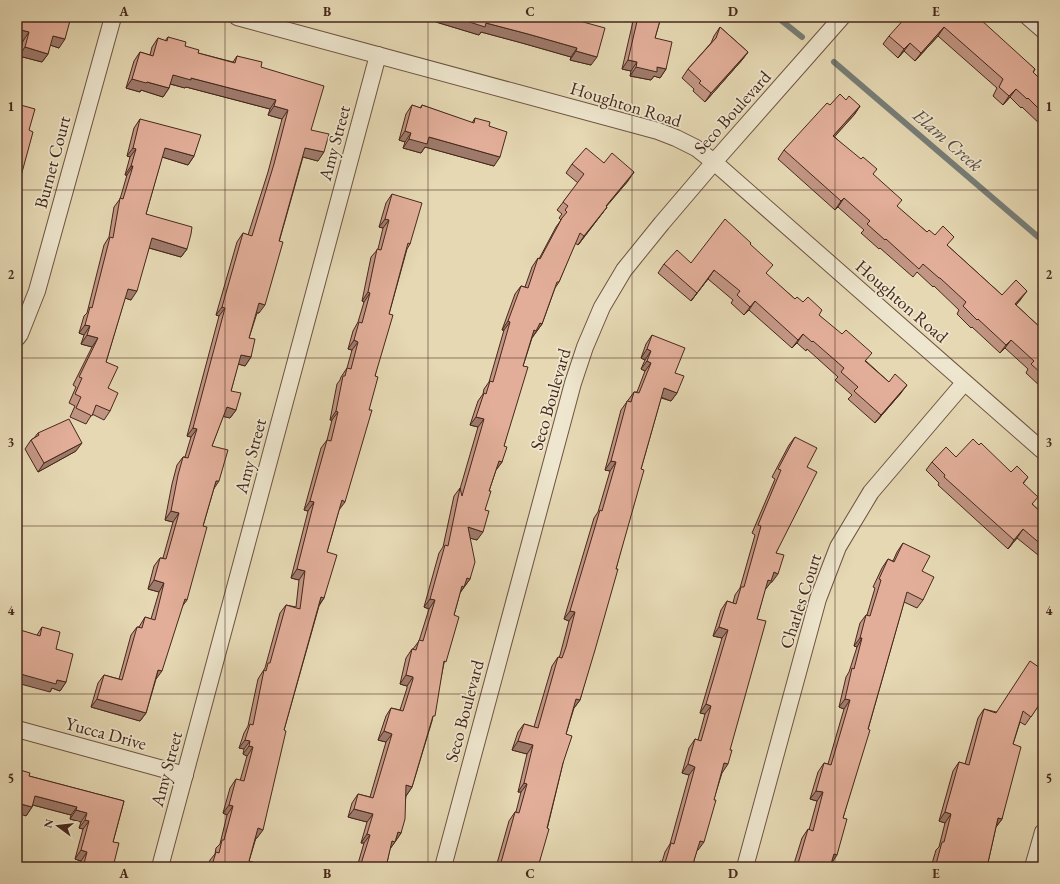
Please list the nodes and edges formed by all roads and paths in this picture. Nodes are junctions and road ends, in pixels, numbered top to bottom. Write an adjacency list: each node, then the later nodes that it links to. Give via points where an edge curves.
1 (113, 17): 8 (street, Burnet Court, via 37,291)
2 (237, 17): 6 (street, Houghton Road)
3 (842, 17): 7 (street, Seco Boulevard)
4 (1028, 17): 5 (street)
5 (1043, 30)
6 (378, 55): 7 (street, Houghton Road, via 658,131 696,148); 12 (street, Amy Street)
7 (714, 162): 9 (street, Houghton Road); 15 (street, Seco Boulevard, via 624,270 602,307 585,348 571,391)
8 (17, 338)
9 (964, 383): 10 (street, Houghton Road); 16 (street, Charles Court, via 871,492 838,547 818,599)
10 (1043, 452)
11 (17, 729): 12 (street, Yucca Drive)
12 (185, 775): 14 (street, Amy Street)
13 (1043, 832): 17 (street)
14 (160, 867)
15 (442, 867)
16 (745, 867)
17 (1033, 867)

